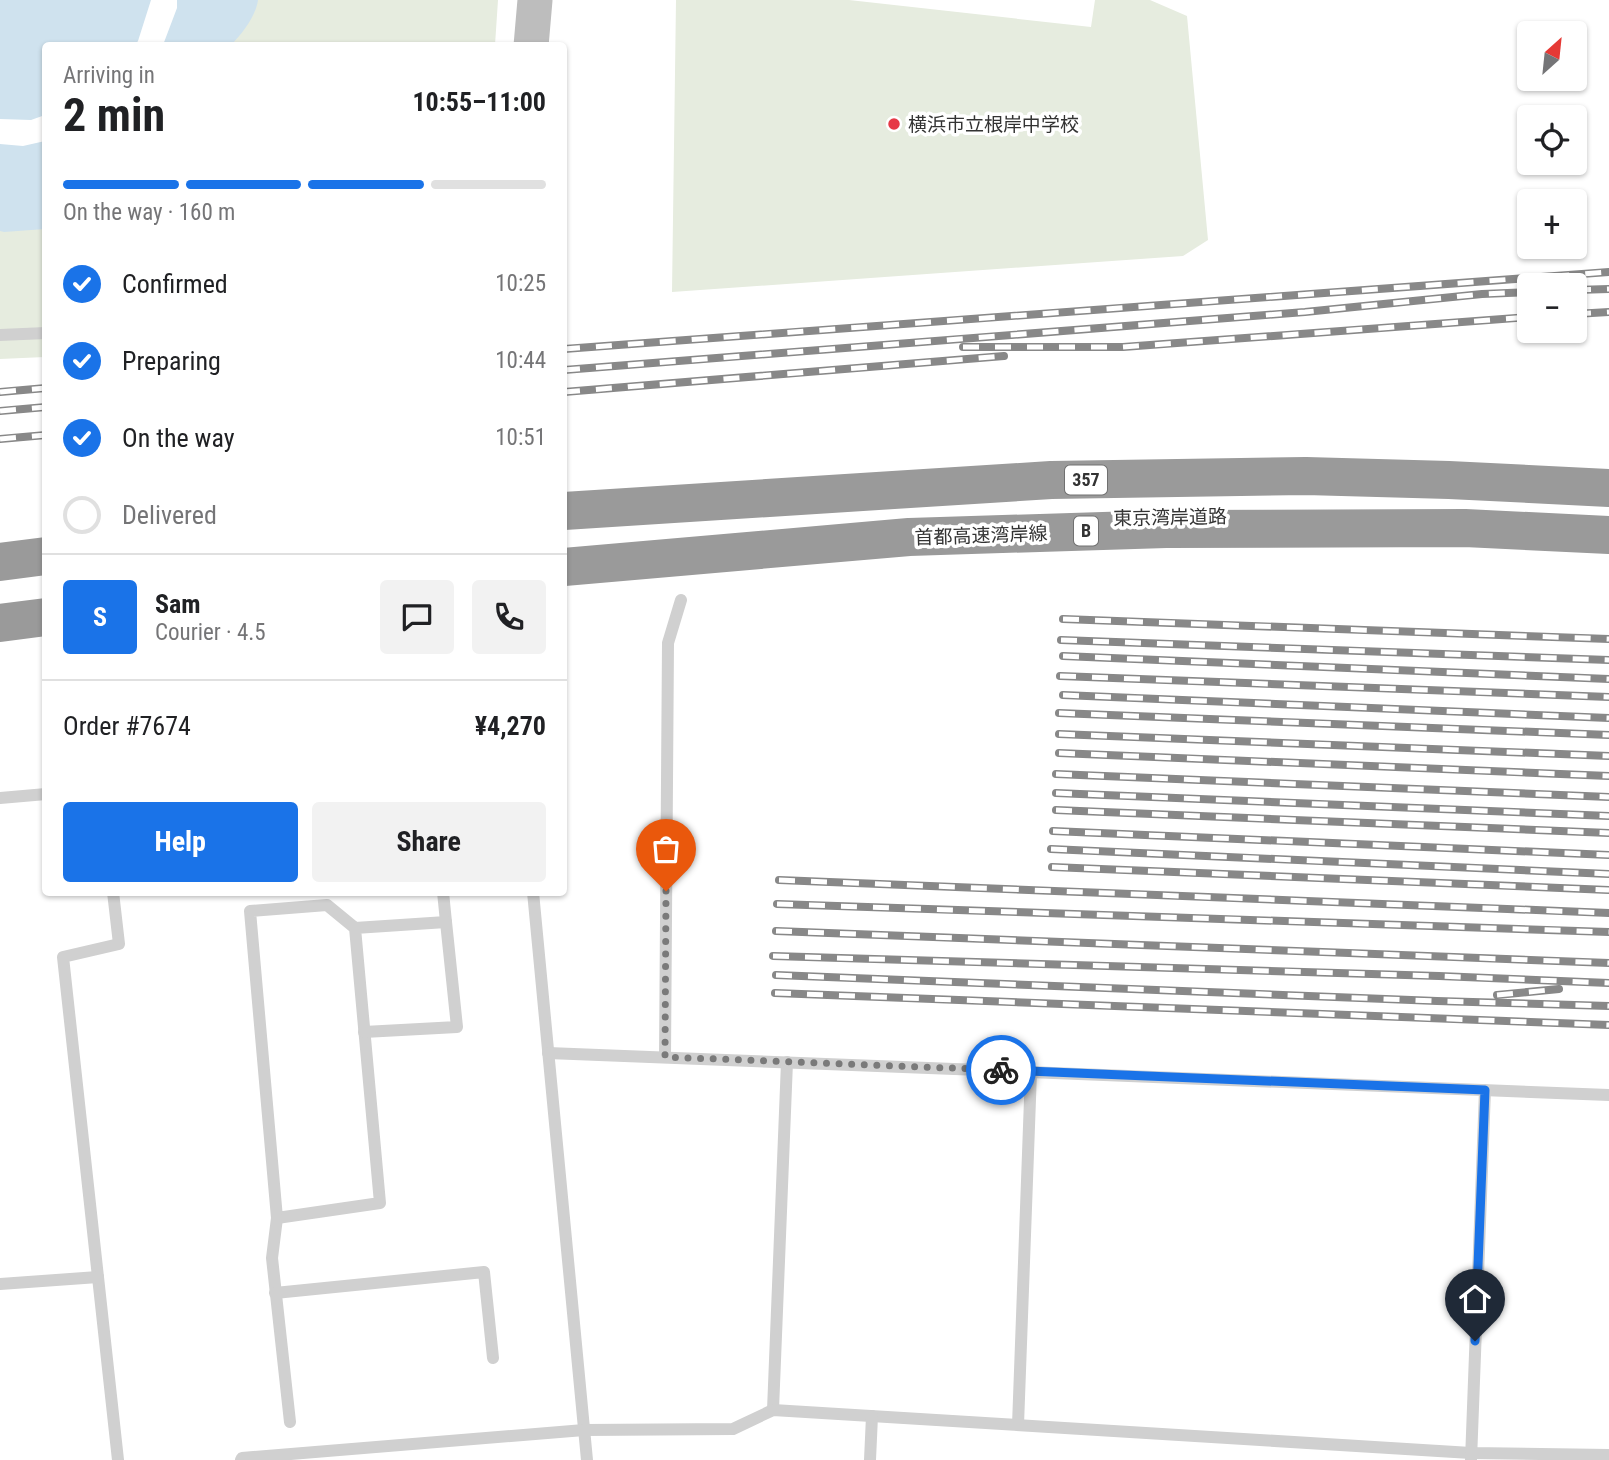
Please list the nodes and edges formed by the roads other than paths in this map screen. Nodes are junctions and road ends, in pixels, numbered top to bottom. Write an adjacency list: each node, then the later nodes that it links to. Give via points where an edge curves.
1 (535, 0): 2 (street)
2 (531, 42)
3 (42, 333): 4 (lane)
4 (0, 335)
5 (1609, 477): 7 (highway, via 1392,468 1051,471)
6 (1609, 488): 8 (highway, 東京湾岸道路 / 357, via 1319,477 1051,480)
7 (567, 503)
8 (567, 511)
9 (1609, 521): 11 (highway, 東京湾岸道路 / 357, via 1265,515 964,522)
10 (1609, 535): 14 (highway, 首都高速湾岸線 / B, via 1465,528 1152,529 909,537)
11 (567, 553)
12 (42, 557): 13 (highway)
13 (0, 562)
14 (567, 567)
15 (42, 569): 16 (highway)
16 (0, 574)
17 (681, 600): 31 (lane, via 668,643)
18 (42, 609): 19 (highway)
19 (0, 614)
20 (42, 618): 21 (highway)
21 (0, 623)
22 (42, 794): 23 (lane)
23 (0, 798)
24 (113, 896): 37 (lane, via 119,944 64,957)
25 (443, 896): 27 (lane)
26 (533, 896): 30 (lane)
27 (446, 922): 28 (lane); 29 (lane, via 457,1027)
28 (355, 928): 29 (lane); 36 (lane, via 327,905 250,911)
29 (364, 1032): 36 (lane, via 380,1203)
30 (548, 1053): 31 (lane); 45 (lane)
31 (665, 1057): 32 (lane)
32 (787, 1062): 33 (lane); 41 (lane)
33 (1031, 1072): 34 (lane); 44 (lane)
34 (1485, 1090): 35 (lane); 47 (lane)
35 (1609, 1095)
36 (277, 1218): 39 (lane, via 272,1258)
37 (98, 1277): 38 (lane); 49 (lane)
38 (0, 1284)
39 (275, 1293): 40 (lane, via 484,1272); 43 (lane)
40 (493, 1358)
41 (773, 1410): 42 (lane); 45 (lane, via 733,1429)
42 (872, 1416): 44 (lane); 52 (lane)
43 (290, 1422)
44 (1018, 1425): 47 (lane)
45 (584, 1430): 48 (lane); 51 (lane)
46 (1609, 1455): 47 (lane)
47 (1471, 1456)
48 (289, 1457): 50 (lane)
49 (118, 1460)
50 (241, 1460)
51 (587, 1460)
52 (870, 1460)

